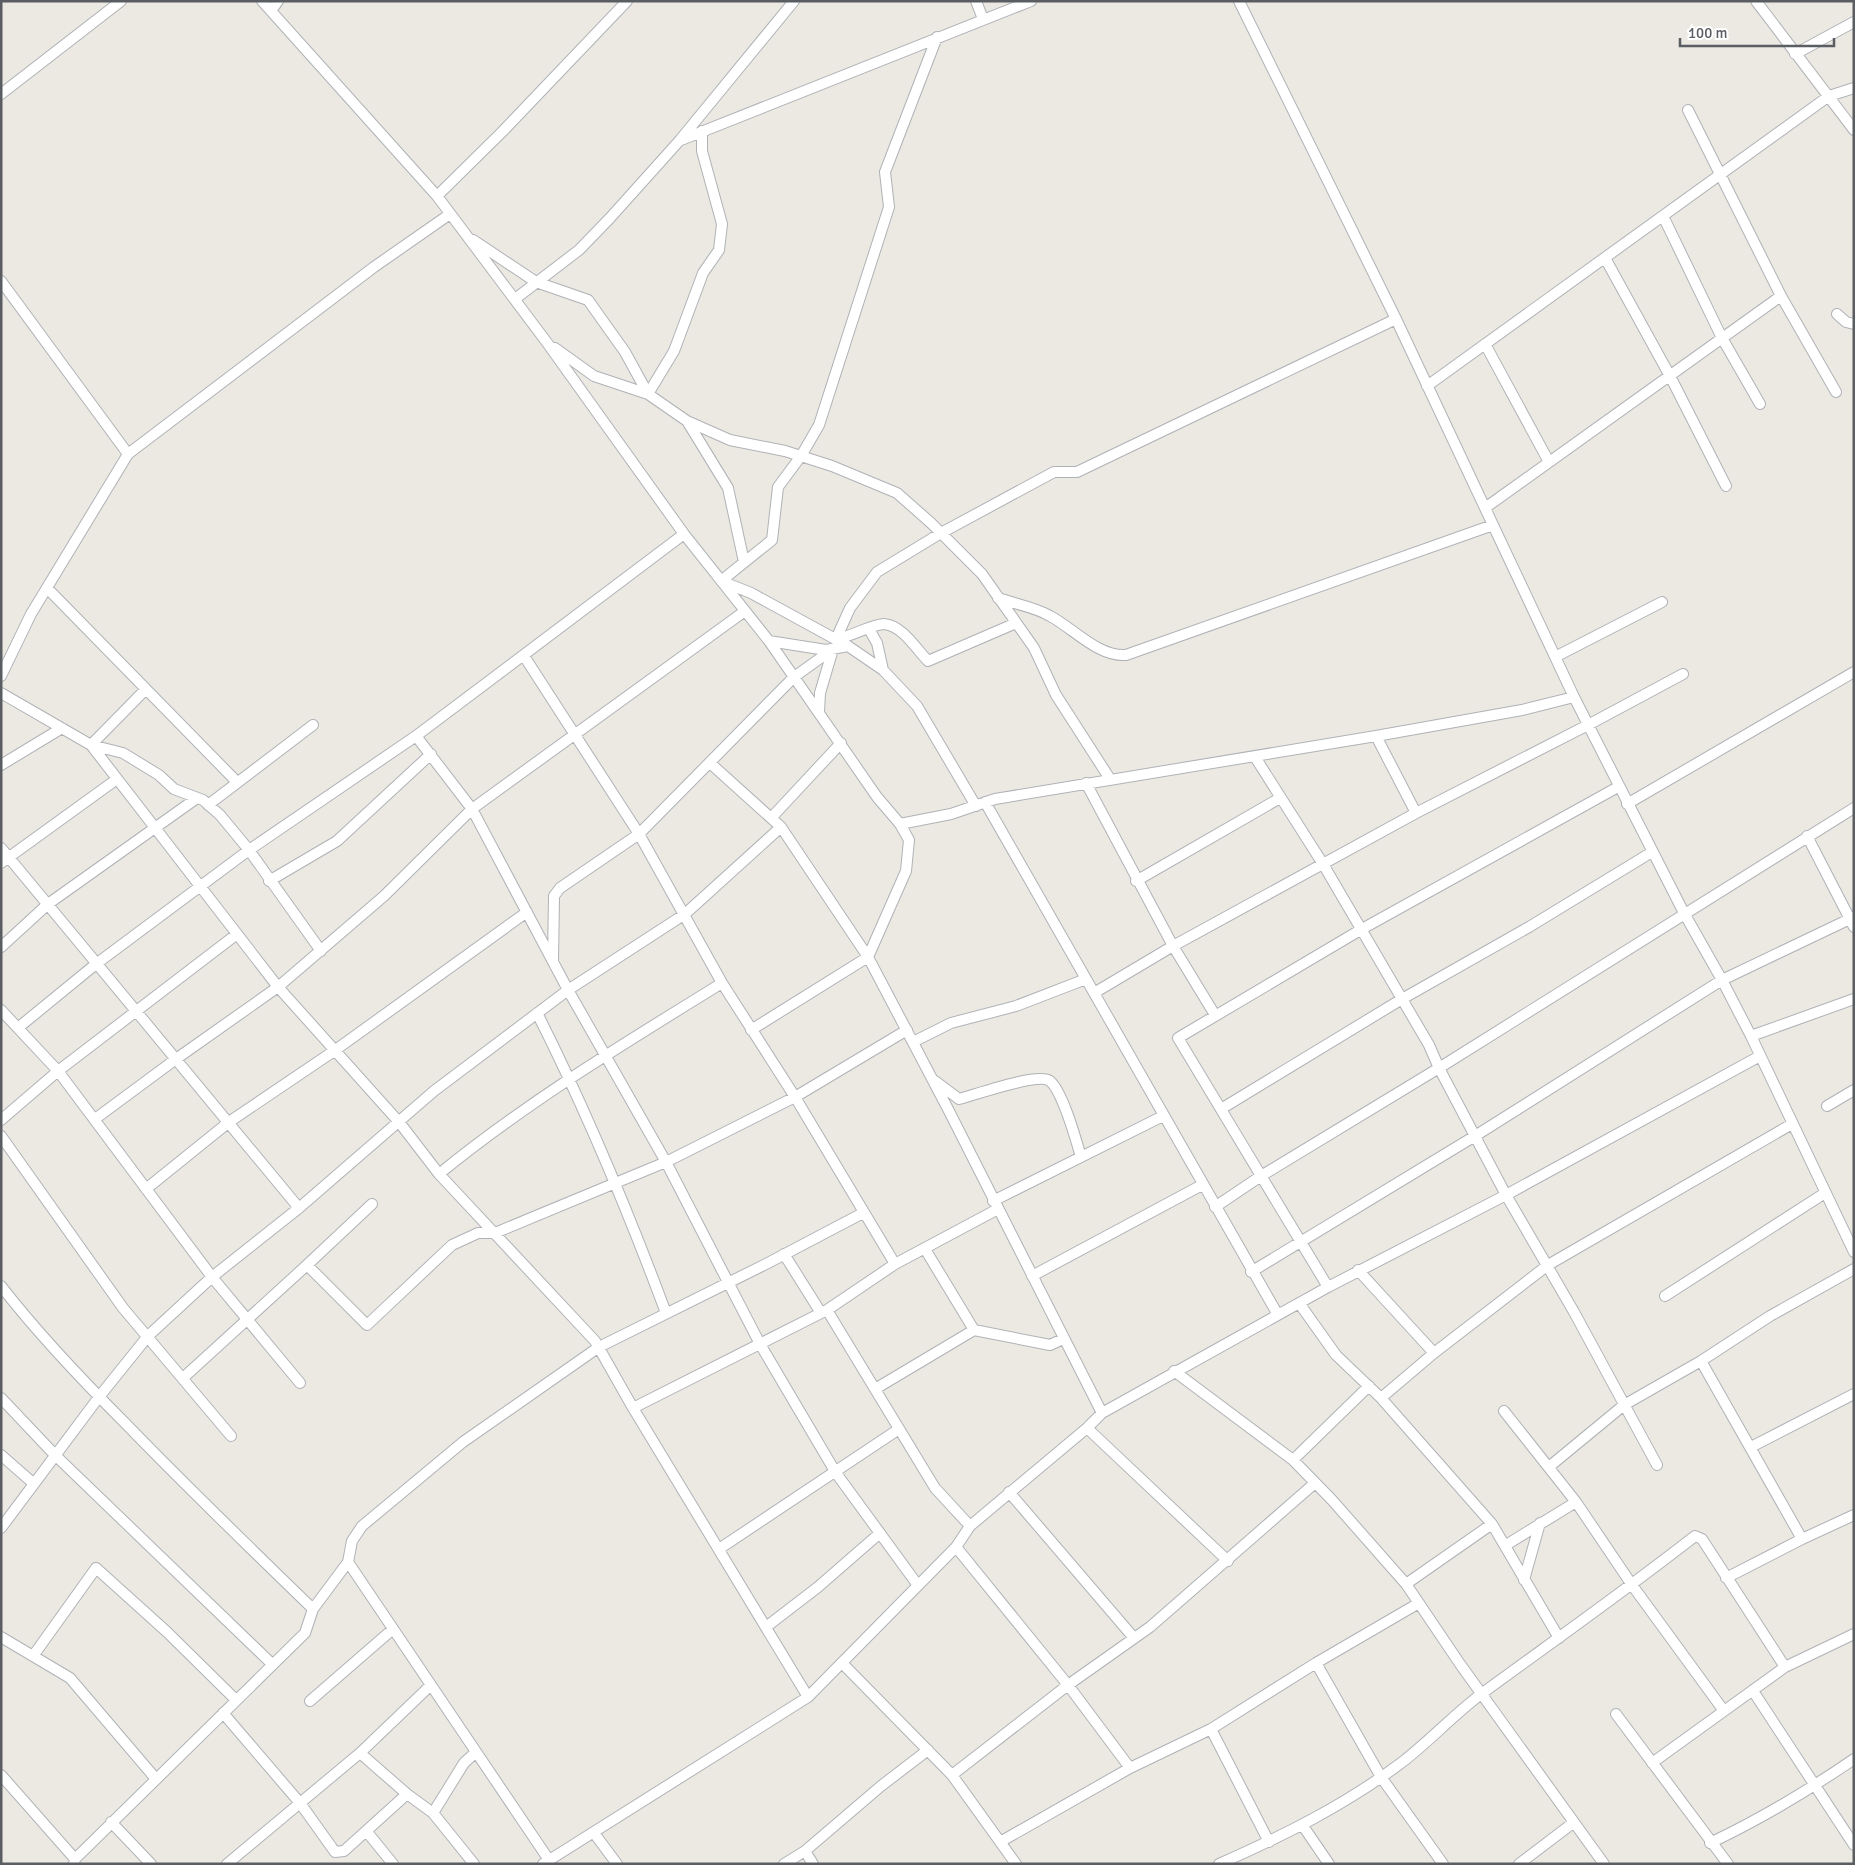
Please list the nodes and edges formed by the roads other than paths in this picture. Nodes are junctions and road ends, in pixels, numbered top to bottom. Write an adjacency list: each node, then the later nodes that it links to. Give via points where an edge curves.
1 (121, 1): 16 (street)
2 (262, 1): 10 (street)
3 (278, 1): 10 (street)
4 (627, 1): 23 (street)
5 (794, 1): 21 (street)
6 (976, 1): 11 (street)
7 (1031, 1): 11 (street)
8 (1239, 1): 33 (street)
9 (1756, 1): 14 (street)
10 (271, 11): 23 (street)
11 (983, 19): 13 (street)
12 (1854, 22): 14 (street)
13 (937, 37): 20 (street); 45 (street, via 885,172 889,207 819,426)
14 (1795, 54): 17 (street)
15 (1854, 88): 17 (street)
16 (1, 94)
17 (1829, 96): 19 (street); 22 (street)
18 (1688, 110): 22 (street)
19 (1854, 130)
20 (702, 131): 21 (street); 41 (street, via 702,151 722,224 719,250 704,273 674,351)
21 (680, 140): 29 (street, via 579,250)
22 (1721, 174): 25 (street); 30 (street)
23 (437, 196): 24 (street)
24 (450, 214): 26 (street); 44 (street, via 351,284)
25 (1663, 216): 27 (street); 35 (street)
26 (466, 235): 29 (street); 31 (street)
27 (1605, 258): 37 (street); 38 (street)
28 (1, 281): 44 (street)
29 (536, 282): 31 (street); 41 (street, via 588,300 625,352)
30 (1781, 296): 35 (street); 40 (street)
31 (515, 298): 36 (street)
32 (1837, 314): 34 (street)
33 (1396, 319): 39 (street); 50 (street, via 1077,472 1054,472)
34 (1854, 324)
35 (1722, 338): 38 (street); 42 (street)
36 (548, 344): 41 (street, via 594,376); 51 (street)
37 (1485, 344): 39 (street); 46 (street)
38 (1670, 376): 46 (street); 47 (street)
39 (1428, 386): 48 (street)
40 (1836, 392)
41 (648, 394): 43 (street)
42 (1760, 404)
43 (688, 421): 45 (street, via 730,440); 52 (street, via 728,488)
44 (128, 454): 54 (street)
45 (801, 456): 50 (street, via 897,493); 52 (street, via 778,487 772,540)
46 (1549, 462): 48 (street)
47 (1726, 486)
48 (1484, 508): 49 (street)
49 (1493, 525): 55 (street, via 1126,655 1116,656 1098,647 1049,615); 63 (street)
50 (941, 533): 55 (street, via 982,574); 61 (street, via 877,572 850,608)
51 (684, 534): 53 (street); 62 (street)
52 (744, 562): 53 (street)
53 (721, 581): 57 (street); 61 (street, via 751,593)
54 (47, 588): 67 (street); 69 (street)
55 (998, 598): 58 (street)
56 (1662, 602): 63 (street)
57 (745, 611): 60 (street); 76 (street)
58 (1016, 623): 59 (street, via 928,661 897,628 884,624); 86 (street, via 1034,648 1056,695)
59 (870, 629): 61 (street); 64 (street)
60 (769, 641): 61 (street, via 826,650); 68 (street)
61 (834, 644): 64 (street, via 848,646); 68 (street); 72 (street, via 820,693)
62 (524, 656): 76 (street); 77 (street)
63 (1555, 657): 71 (street)
64 (883, 670): 93 (street, via 917,706)
65 (1854, 672): 94 (street)
66 (1683, 674): 74 (street)
67 (1, 676)
68 (794, 677): 72 (street); 83 (street)
69 (146, 689): 80 (street); 87 (street)
70 (1, 693): 75 (street)
71 (1574, 697): 74 (street); 78 (street, via 1522,710)
72 (819, 712): 79 (street)
73 (313, 725): 87 (street)
74 (1588, 725): 89 (street); 97 (street)
75 (62, 728): 80 (street); 84 (street)
76 (574, 733): 96 (street); 102 (street)
77 (416, 736): 81 (street); 105 (street)
78 (1376, 736): 82 (street); 97 (street)
79 (841, 743): 98 (street); 99 (street, via 877,797)
80 (91, 745): 85 (street); 90 (street, via 123,753 159,775 174,789)
81 (430, 754): 96 (street); 109 (street, via 337,841)
82 (1255, 756): 86 (street); 91 (street)
83 (710, 762): 98 (street); 102 (street)
84 (1, 765)
85 (117, 779): 101 (street); 107 (street)
86 (1110, 779): 88 (street)
87 (237, 782): 92 (street)
88 (1086, 783): 93 (street); 110 (street)
89 (1618, 787): 94 (street); 117 (street)
90 (196, 798): 92 (street); 101 (street)
91 (1280, 798): 108 (street); 110 (street)
92 (208, 804): 105 (street)
93 (980, 804): 99 (street, via 951,814); 125 (street)
94 (1627, 804): 106 (street)
95 (1854, 808): 103 (street)
96 (472, 809): 113 (street); 121 (street, via 384,896)
97 (1416, 813): 108 (street)
98 (772, 817): 100 (street)
99 (900, 824): 122 (street, via 909,840 906,871)
100 (780, 827): 115 (street); 122 (street)
101 (154, 829): 111 (street); 112 (street)
102 (639, 834): 115 (street); 123 (street, via 560,888 554,896)
103 (1807, 836): 114 (street); 116 (street)
104 (1, 848): 107 (street)
105 (249, 850): 109 (street); 111 (street)
106 (1652, 852): 114 (street); 131 (street)
107 (5, 860): 112 (street)
108 (1323, 864): 117 (street); 120 (street)
109 (269, 881): 121 (street)
110 (1136, 881): 120 (street)
111 (200, 887): 118 (street); 124 (street)
112 (48, 904): 119 (street); 124 (street)
113 (527, 912): 123 (street); 142 (street)
114 (1684, 913): 126 (street); 146 (street)
115 (685, 914): 127 (street); 129 (street)
116 (1852, 921): 126 (street)
117 (1362, 929): 131 (street); 136 (street)
118 (236, 934): 128 (street); 134 (street)
119 (1, 946)
120 (1173, 946): 130 (street); 136 (street)
121 (321, 951): 128 (street)
122 (868, 957): 138 (street); 139 (street)
123 (553, 962): 129 (street)
124 (96, 964): 134 (street); 137 (street)
125 (1086, 979): 130 (street); 141 (street, via 1016,1006 951,1024)
126 (1722, 980): 140 (street); 161 (street)
127 (722, 983): 138 (street); 143 (street)
128 (278, 987): 142 (street); 145 (street)
129 (568, 990): 135 (street); 143 (street)
130 (1094, 993): 154 (street)
131 (1402, 999): 146 (street); 153 (street)
132 (1854, 999): 140 (street)
133 (1, 1010): 137 (street)
134 (135, 1013): 145 (street); 147 (street)
135 (538, 1013): 149 (street); 158 (street, via 434,1091)
136 (1214, 1015): 153 (street, via 1178,1038)
137 (19, 1027): 147 (street)
138 (751, 1030): 151 (street)
139 (906, 1030): 141 (street); 151 (street)
140 (1751, 1036): 144 (street)
141 (913, 1042): 148 (street)
142 (334, 1051): 157 (street); 158 (street)
143 (605, 1056): 149 (street); 163 (street)
144 (1760, 1056): 159 (street); 170 (street)
145 (176, 1059): 155 (street); 157 (street)
146 (1439, 1068): 161 (street); 165 (street)
147 (58, 1071): 155 (street); 156 (street)
148 (932, 1078): 162 (street, via 959,1099 1041,1078 1050,1081 1073,1128); 172 (street)
149 (570, 1079): 164 (street, via 487,1134); 166 (street)
150 (1854, 1090): 152 (street)
151 (795, 1097): 163 (street); 175 (street)
152 (1827, 1106)
153 (1221, 1109): 165 (street)
154 (1163, 1116): 162 (street); 167 (street)
155 (95, 1119): 168 (street)
156 (1, 1120)
157 (229, 1122): 168 (street); 174 (street)
158 (399, 1122): 164 (street); 174 (street)
159 (1792, 1124): 169 (street); 183 (street)
160 (1, 1136): 199 (street, via 123,1308)
161 (1475, 1136): 170 (street); 177 (street)
162 (1081, 1157): 172 (street)
163 (666, 1162): 166 (street); 189 (street)
164 (439, 1174): 176 (street)
165 (1261, 1176): 173 (street); 177 (street)
166 (614, 1184): 176 (street); 195 (street)
167 (1202, 1185): 173 (street); 187 (street)
168 (146, 1189): 188 (street)
169 (1825, 1193): 179 (street); 192 (street)
170 (1506, 1195): 183 (street); 185 (street)
171 (372, 1204): 181 (street)
172 (996, 1205): 178 (street); 187 (street)
173 (1215, 1207): 186 (street)
174 (299, 1208): 188 (street)
175 (863, 1212): 180 (street); 182 (street)
176 (495, 1233): 181 (street, via 478,1234 452,1245 367,1325); 202 (street)
177 (1300, 1243): 186 (street); 191 (street)
178 (925, 1248): 182 (street); 198 (street)
179 (1854, 1252)
180 (784, 1254): 189 (street); 194 (street)
181 (307, 1264): 197 (street)
182 (895, 1264): 194 (street)
183 (1548, 1265): 203 (street); 214 (street)
184 (1854, 1269): 204 (street, via 1770,1316)
185 (1358, 1270): 191 (street); 203 (street)
186 (1251, 1272): 196 (street)
187 (1032, 1276): 200 (street)
188 (212, 1277): 197 (street); 199 (street)
189 (729, 1281): 195 (street); 201 (street)
190 (1, 1286): 211 (street)
191 (1328, 1287): 193 (street)
192 (1665, 1296)
193 (1299, 1304): 196 (street); 208 (street, via 1336,1355)
194 (824, 1312): 201 (street); 209 (street)
195 (666, 1313): 202 (street)
196 (1278, 1316): 205 (street)
197 (247, 1320): 206 (street); 207 (street)
198 (974, 1330): 200 (street, via 1050,1345); 209 (street)
199 (148, 1336): 206 (street); 211 (street)
200 (1063, 1339): 217 (street)
201 (760, 1344): 215 (street); 227 (street)
202 (599, 1347): 215 (street); 243 (street, via 463,1442 362,1526 352,1541)
203 (1434, 1353): 213 (street)
204 (1701, 1361): 214 (street); 221 (street)
205 (1174, 1371): 217 (street); 224 (street)
206 (182, 1378): 220 (street)
207 (300, 1383)
208 (1369, 1386): 213 (street); 224 (street)
209 (874, 1389): 219 (street)
210 (1854, 1394): 221 (street)
211 (99, 1397): 223 (street); 250 (street)
212 (1, 1398): 223 (street)
213 (1381, 1398): 234 (street)
214 (1624, 1405): 225 (street); 226 (street)
215 (633, 1408): 241 (street)
216 (1504, 1411): 226 (street)
217 (1102, 1413): 218 (street)
218 (1087, 1428): 230 (street); 242 (street)
219 (899, 1430): 227 (street); 235 (street, via 935,1488)
220 (231, 1436)
221 (1751, 1447): 238 (street)
222 (1, 1455): 228 (street)
223 (54, 1455): 228 (street); 260 (street)
224 (1293, 1460): 229 (street)
225 (1658, 1465)
226 (1550, 1466): 231 (street)
227 (836, 1473): 237 (street); 241 (street)
228 (33, 1483): 236 (street)
229 (1315, 1483): 242 (street); 247 (street)
230 (1009, 1492): 235 (street); 255 (street)
231 (1576, 1502): 233 (street); 248 (street)
232 (1854, 1515): 238 (street)
233 (1540, 1523): 239 (street); 245 (street)
234 (1492, 1524): 239 (street); 247 (street)
235 (970, 1526): 240 (street)
236 (1, 1528)
237 (880, 1533): 246 (street); 251 (street, via 818,1587)
238 (1802, 1539): 244 (street)
239 (1506, 1545): 245 (street)
240 (956, 1547): 246 (street); 263 (street)
241 (719, 1549): 251 (street)
242 (1228, 1561): 255 (street)
243 (348, 1562): 250 (street); 252 (street)
244 (1726, 1578): 248 (street, via 1702,1539 1695,1536); 261 (street)
245 (1524, 1580): 256 (street)
246 (917, 1584): 258 (street)
247 (1406, 1584): 249 (street)
248 (1632, 1585): 256 (street); 269 (street)
249 (1418, 1603): 259 (street); 265 (street)
250 (313, 1609): 260 (street, via 305,1633)
251 (766, 1626): 266 (street)
252 (393, 1629): 262 (street); 268 (street)
253 (1853, 1635): 261 (street)
254 (1, 1637): 257 (street)
255 (1134, 1638): 263 (street)
256 (1559, 1638): 265 (street)
257 (33, 1656): 267 (street, via 96,1568); 282 (street, via 70,1678)
258 (842, 1663): 266 (street); 273 (street)
259 (1316, 1663): 272 (street); 281 (street)
260 (272, 1664): 267 (street)
261 (1785, 1667): 264 (street)
262 (431, 1685): 274 (street); 275 (street)
263 (1068, 1685): 278 (street); 280 (street)
264 (1753, 1691): 269 (street); 283 (street)
265 (1482, 1694): 281 (street); 288 (street)
266 (808, 1697): 291 (street)
267 (235, 1699): 270 (street)
268 (310, 1701)
269 (1724, 1711): 277 (street)
270 (223, 1713): 282 (street); 285 (street)
271 (1616, 1714): 277 (street)
272 (1211, 1729): 278 (street); 293 (street)
273 (928, 1750): 280 (street); 296 (street)
274 (476, 1752): 286 (street, via 464,1763); 298 (street)
275 (360, 1753): 284 (street); 285 (street)
276 (1854, 1759): 283 (street)
277 (1652, 1763): 294 (street)
278 (1130, 1768): 292 (street)
279 (1, 1775): 297 (street)
280 (952, 1775): 292 (street)
281 (1381, 1777): 289 (street); 309 (street)
282 (156, 1779): 287 (street)
283 (1814, 1787): 294 (street, via 1765,1816); 295 (street)
284 (407, 1794): 286 (street); 290 (street)
285 (300, 1803): 290 (street, via 335,1852 344,1851); 300 (street)
286 (433, 1813): 302 (street)
287 (111, 1822): 297 (street); 299 (street)
288 (1574, 1823): 310 (street); 311 (street)
289 (1303, 1826): 293 (street); 308 (street)
290 (366, 1832): 301 (street)
291 (594, 1833): 298 (street); 303 (street)
292 (1000, 1842): 306 (street)
293 (1269, 1842): 307 (street)
294 (1710, 1842): 312 (street)
295 (1854, 1844)
296 (804, 1851): 304 (street); 305 (street)
297 (74, 1862)
298 (546, 1862)
299 (151, 1864)
300 (227, 1864)
301 (393, 1864)
302 (474, 1864)
303 (616, 1864)
304 (784, 1864)
305 (813, 1864)
306 (1016, 1864)
307 (1219, 1864)
308 (1329, 1864)
309 (1444, 1864)
310 (1519, 1864)
311 (1604, 1864)
312 (1728, 1864)

